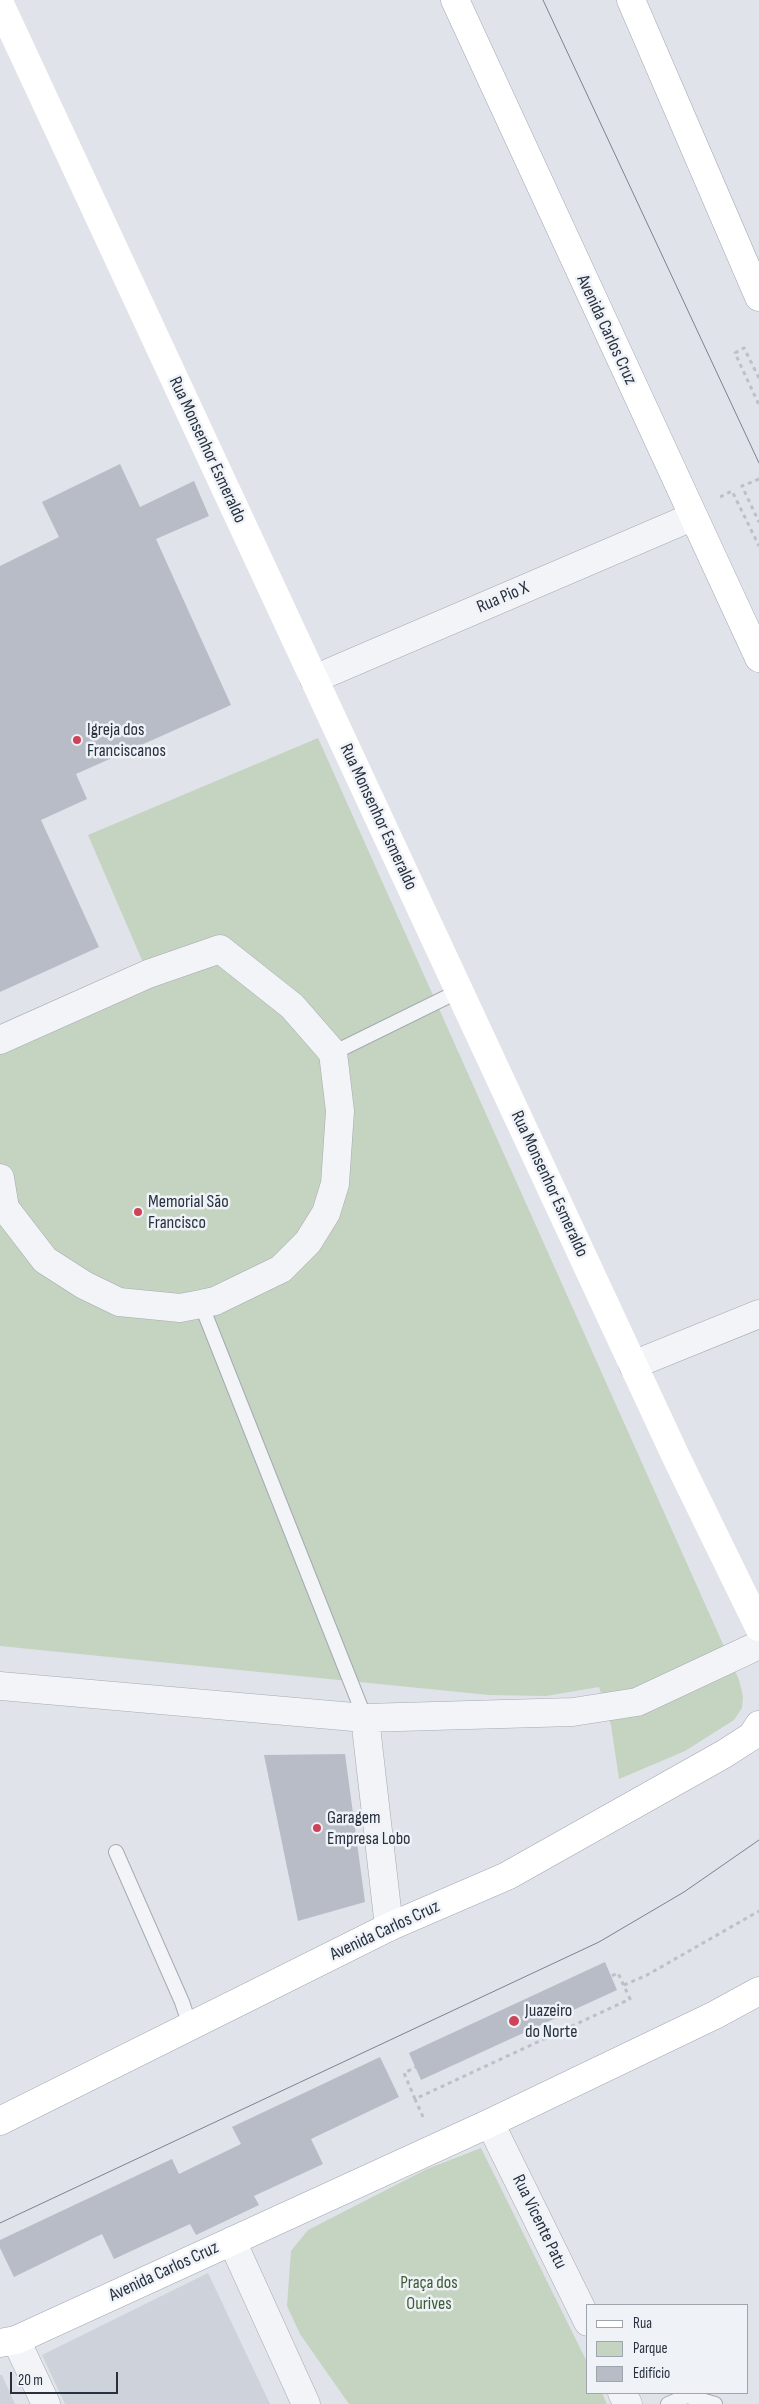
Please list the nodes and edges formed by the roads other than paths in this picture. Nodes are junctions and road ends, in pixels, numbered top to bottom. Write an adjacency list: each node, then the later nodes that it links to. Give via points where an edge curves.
1 (455, 0): 5 (main road, Avenida Carlos Cruz)
2 (631, 0): 4 (main road)
3 (0, 4): 7 (main road, Rua Monsenhor Esmeraldo)
4 (759, 297)
5 (692, 518): 6 (main road, Avenida Carlos Cruz); 7 (street, Rua Pio X)
6 (759, 658)
7 (314, 680): 8 (main road, Rua Monsenhor Esmeraldo)
8 (459, 991): 10 (lane); 15 (main road, Rua Monsenhor Esmeraldo)
9 (0, 1040): 10 (street, via 148,974 220,949 292,1006)
10 (333, 1053): 13 (street, via 340,1111 335,1184 326,1213 308,1242 281,1269 215,1301)
11 (0, 1178): 12 (street)
12 (2, 1209): 13 (street, via 45,1260 119,1302 180,1308)
13 (201, 1304): 19 (lane)
14 (759, 1314): 15 (street)
15 (633, 1365): 16 (main road, Rua Monsenhor Esmeraldo)
16 (759, 1627)
17 (759, 1645): 19 (street, via 637,1702 573,1712)
18 (3, 1684): 19 (street)
19 (365, 1718): 22 (street)
20 (759, 1725): 22 (main road, Avenida Carlos Cruz, via 752,1736 724,1754 507,1876)
21 (116, 1852): 24 (lane)
22 (389, 1927): 24 (main road, Avenida Carlos Cruz)
23 (759, 1990): 26 (main road, Avenida Carlos Cruz, via 715,2015)
24 (190, 2026): 25 (main road, Avenida Carlos Cruz)
25 (0, 2121)
26 (490, 2123): 27 (main road, Avenida Carlos Cruz); 28 (street, Rua Vicente Patu)
27 (232, 2241): 29 (main road, Avenida Carlos Cruz); 31 (street)
28 (586, 2318)
29 (8, 2342): 30 (street)
30 (46, 2404)
31 (306, 2404)
32 (668, 2404): 33 (lane, via 687,2396)
33 (715, 2404)

